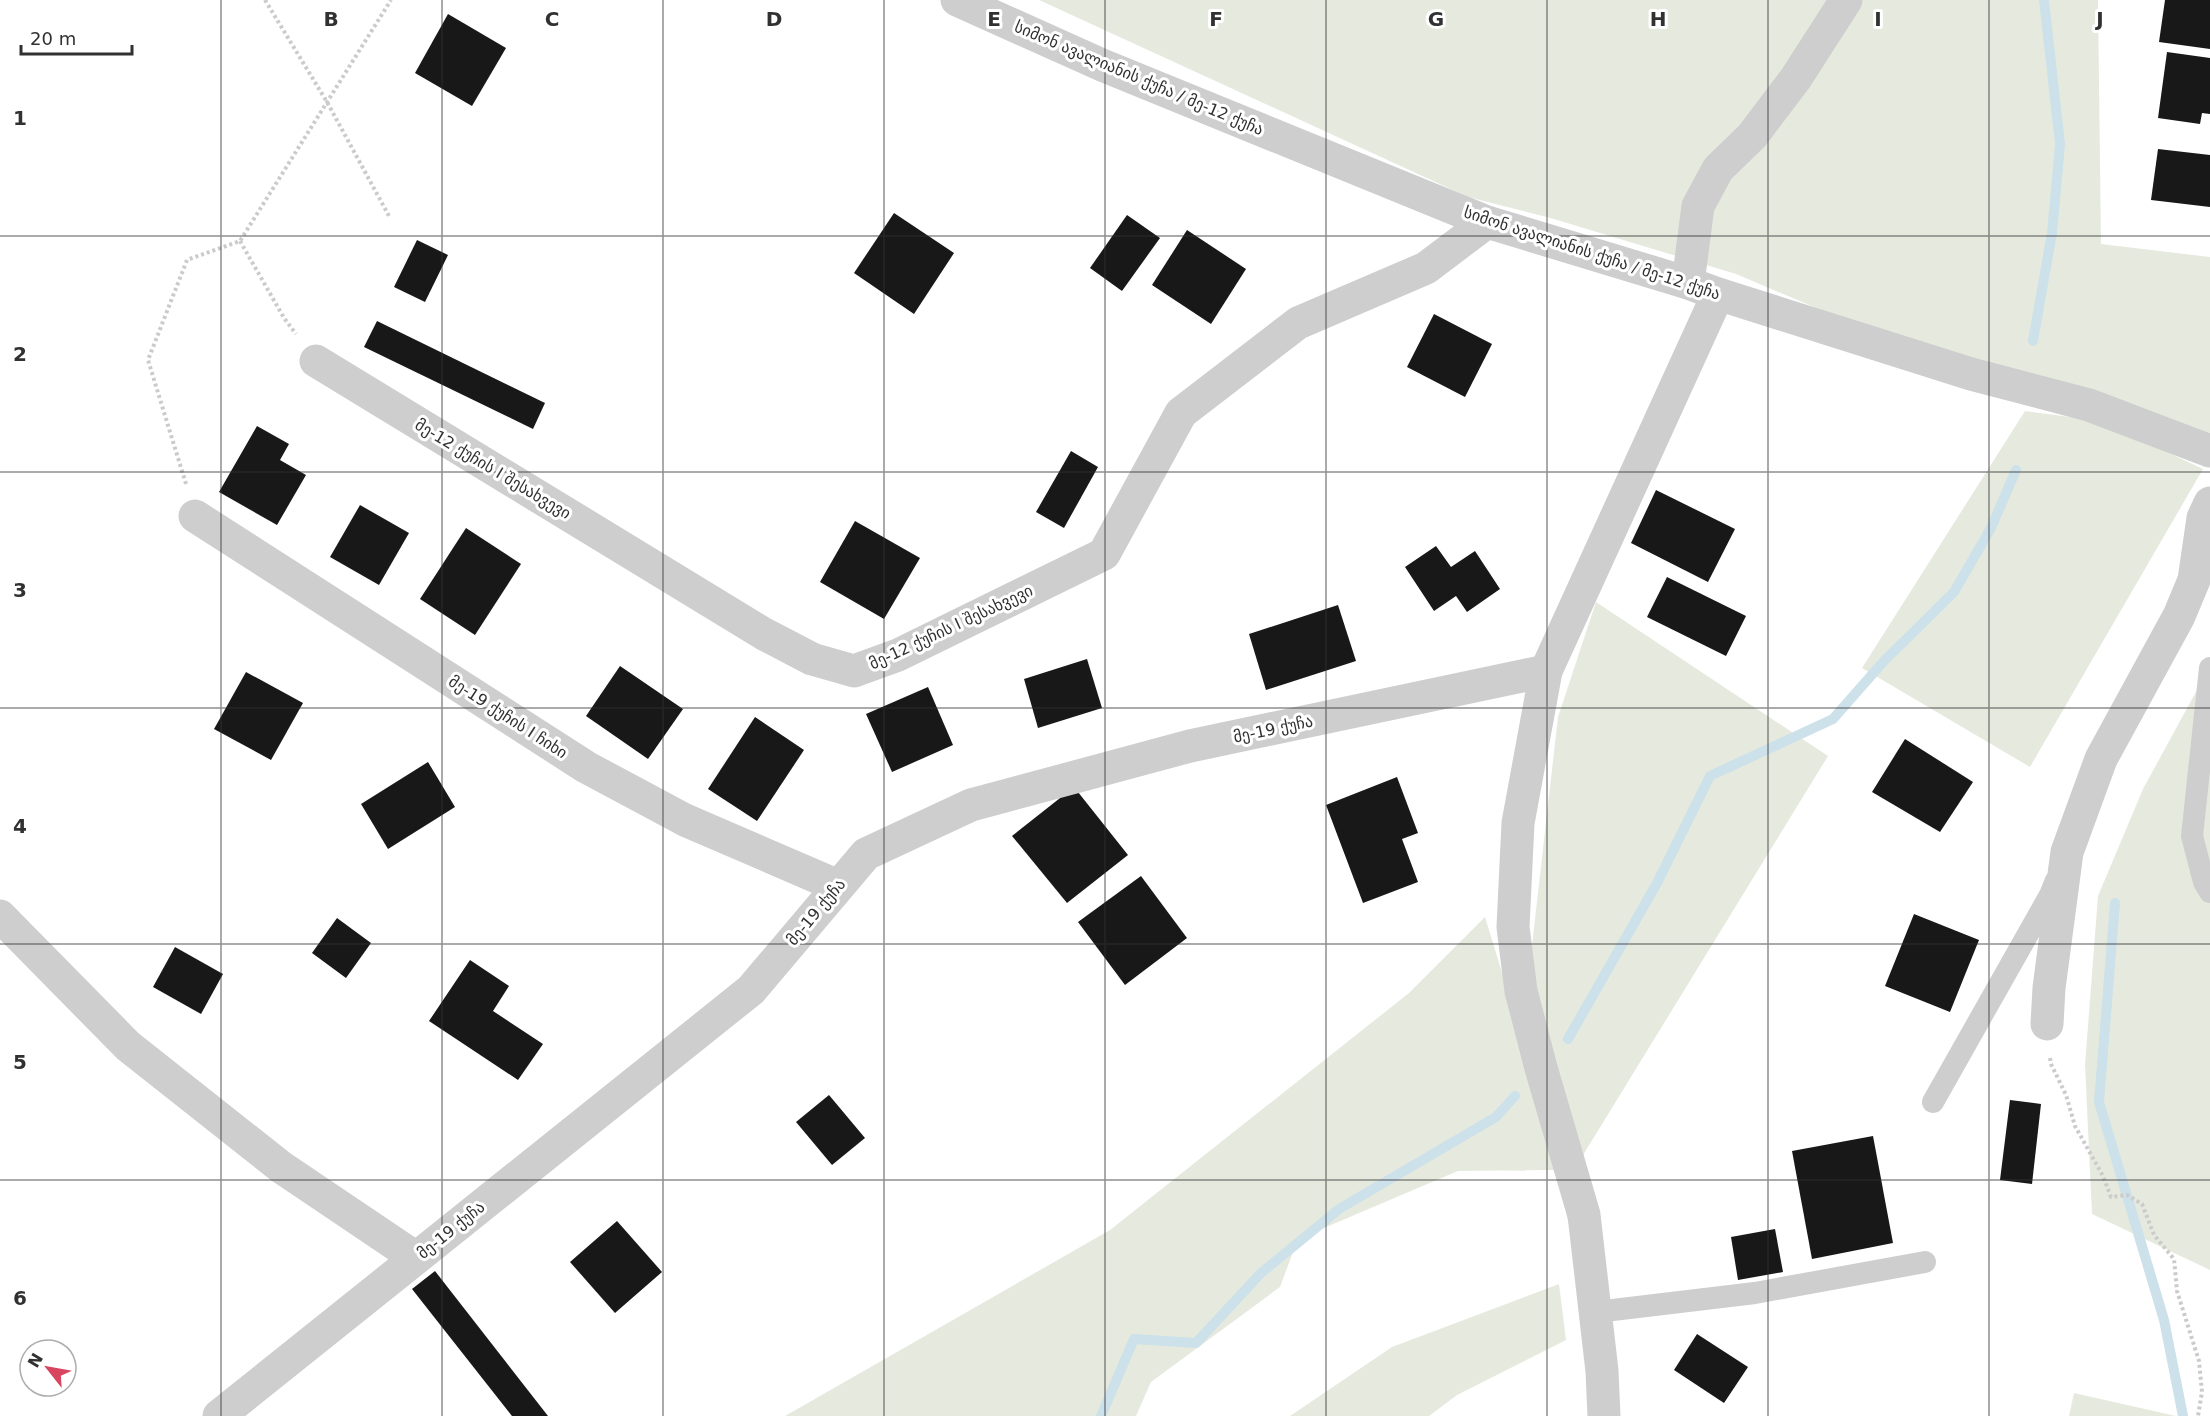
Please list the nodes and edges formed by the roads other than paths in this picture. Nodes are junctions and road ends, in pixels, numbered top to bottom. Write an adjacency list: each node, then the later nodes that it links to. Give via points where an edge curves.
1 (957, 0): 3 (street, სიმონ ავალიანის ქუჩა / მე-12 ქუჩა, via 1102,65)
2 (1846, 0): 4 (street, via 1796,78 1758,128 1718,169 1698,206)
3 (1487, 222): 4 (street, სიმონ ავალიანის ქუჩა / მე-12 ქუჩა); 5 (street, მე-12 ქუჩის I შესახვევი, via 1426,268 1298,323 1181,413 1104,554 898,655 854,671 812,659 764,634)
4 (1703, 288): 6 (street, სიმონ ავალიანის ქუჩა / მე-12 ქუჩა, via 1971,374 2089,405); 10 (street)
5 (316, 361)
6 (2210, 451)
7 (2210, 503): 11 (street, via 2203,518 2194,580 2179,616 2101,759)
8 (195, 516): 12 (street, მე-19 ქუჩის I ჩიხი, via 586,767 685,820)
9 (2210, 668): 13 (lane, via 2192,836)
10 (1546, 671): 12 (street, მე-19 ქუჩა, via 1190,746 971,806 866,854); 19 (street, via 1518,823 1513,927 1521,991 1584,1215)
11 (2067, 852): 15 (street); 16 (lane, via 2050,895)
12 (838, 886): 17 (street, მე-19 ქუჩა, via 751,990)
13 (2210, 892)
14 (0, 916): 17 (street, via 128,1046 281,1167)
15 (2048, 1024)
16 (1933, 1102)
17 (416, 1258): 20 (street, მე-19 ქუჩა)
18 (1924, 1262): 19 (lane, via 1755,1293)
19 (1596, 1312): 21 (street)
20 (219, 1416)
21 (1604, 1416)

